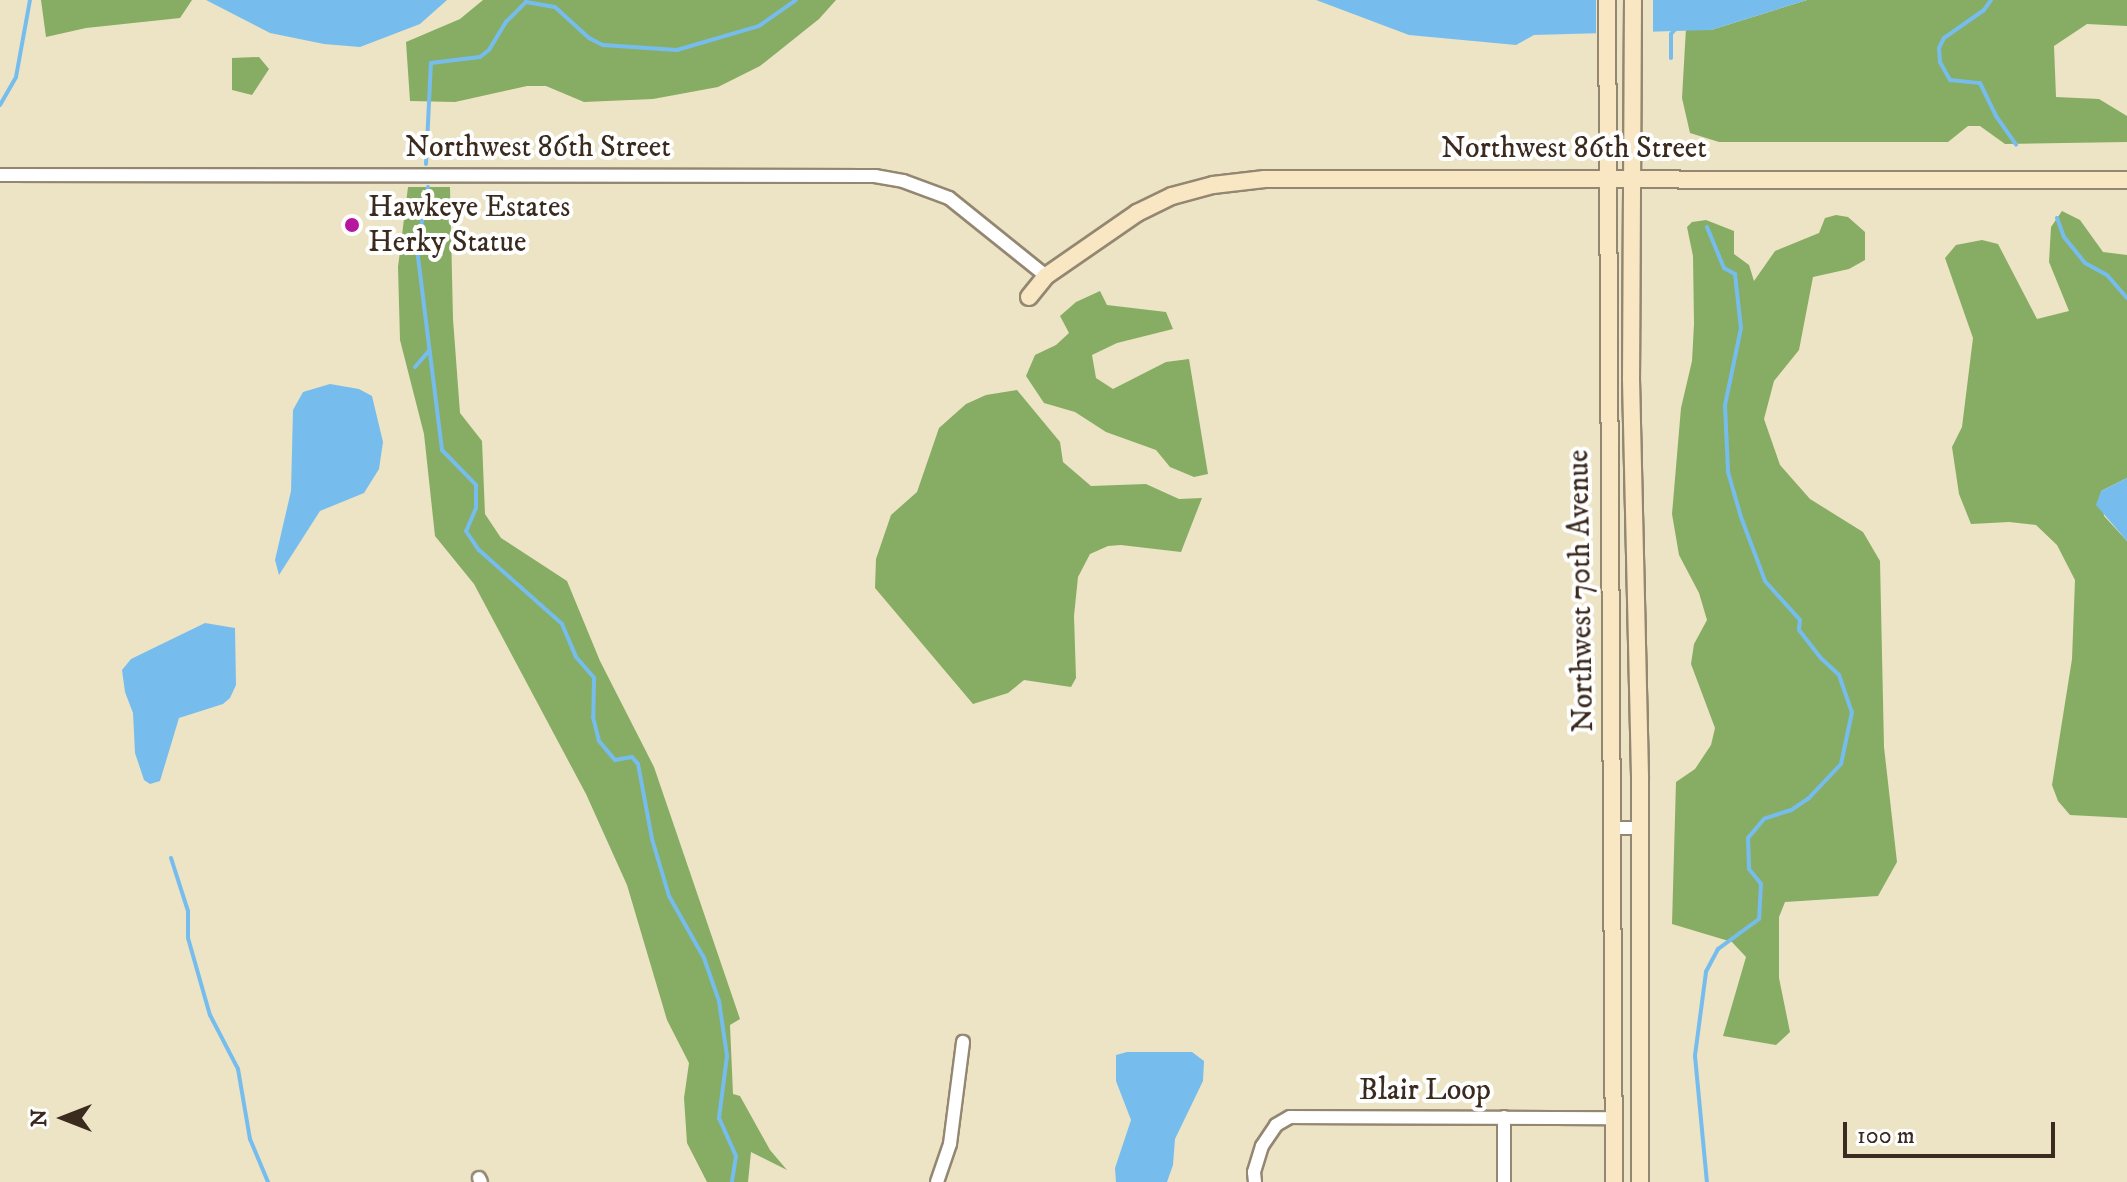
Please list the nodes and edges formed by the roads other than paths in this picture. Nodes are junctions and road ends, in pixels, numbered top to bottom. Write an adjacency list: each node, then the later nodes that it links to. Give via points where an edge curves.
1 (1607, 0): 5 (main road, Northwest 70th Avenue)
2 (1633, 0): 4 (main road, Northwest 70th Avenue)
3 (0, 175): 7 (street, Northwest 86th Street, via 875,176 949,198)
4 (1631, 177): 5 (main road, Northwest 86th Street); 6 (main road, Northwest 86th Street); 10 (main road, Northwest 70th Avenue)
5 (1611, 178): 7 (main road, Northwest 86th Street, via 1294,178 1213,185 1137,213); 9 (main road, Northwest 70th Avenue, via 1607,380)
6 (2127, 180)
7 (1046, 276): 8 (main road, Northwest 86th Street)
8 (1029, 297)
9 (1612, 828): 10 (street); 13 (main road, Northwest 70th Avenue)
10 (1639, 828): 18 (main road, Northwest 70th Avenue)
11 (963, 1042): 14 (street, via 950,1144)
12 (1504, 1117): 13 (street, Blair Loop); 15 (street, Blair Loop, via 1290,1117 1276,1125 1257,1158); 16 (street)
13 (1614, 1118): 17 (main road, Northwest 70th Avenue)
14 (937, 1182)
15 (1255, 1182)
16 (1504, 1182)
17 (1614, 1182)
18 (1640, 1182)

